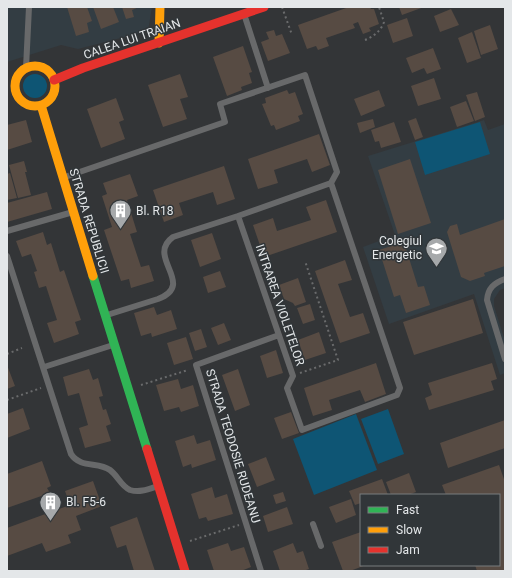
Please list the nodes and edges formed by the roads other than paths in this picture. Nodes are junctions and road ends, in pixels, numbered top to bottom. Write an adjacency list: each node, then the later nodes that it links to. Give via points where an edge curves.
1 (29, 7): 6 (lane)
2 (160, 7): 5 (main road)
3 (264, 7): 4 (main road, CALEA LUI TRAIAN)
4 (244, 14): 5 (main road, CALEA LUI TRAIAN); 8 (lane)
5 (159, 43): 7 (main road, CALEA LUI TRAIAN)
6 (26, 68): 7 (main road, via 43,67); 9 (main road, via 18,76)
7 (54, 80): 10 (main road, via 53,95)
8 (268, 88): 11 (lane, via 220,104 225,122); 12 (lane, via 305,75 337,172)
9 (11, 92): 10 (main road, via 29,105)
10 (41, 105): 11 (main road, STRADA REPUBLICII)
11 (63, 177): 13 (main road, STRADA REPUBLICII)
12 (331, 183): 14 (lane); 19 (lane, INTRAREA VIOLETELOR, via 400,388 397,395 302,430 287,388 293,376)
13 (73, 212): 15 (lane); 18 (main road, STRADA REPUBLICII)
14 (238, 216): 18 (lane, via 173,237 164,247 173,280 171,292 158,299); 19 (lane, INTRAREA VIOLETELOR)
15 (7, 231)
16 (7, 256): 22 (lane)
17 (505, 279): 21 (lane, via 493,285 487,292 487,300)
18 (105, 316): 20 (main road, STRADA REPUBLICII)
19 (279, 335): 27 (lane, STRADA TEODOSIE RUDEANU, via 196,365)
20 (114, 345): 22 (lane); 23 (main road, STRADA REPUBLICII)
21 (505, 359)
22 (44, 367): 23 (lane, via 74,459 110,470 130,490 138,491)
23 (158, 486): 26 (main road, STRADA REPUBLICII)
24 (313, 524): 25 (lane)
25 (322, 546)
26 (185, 571)
27 (261, 571)

